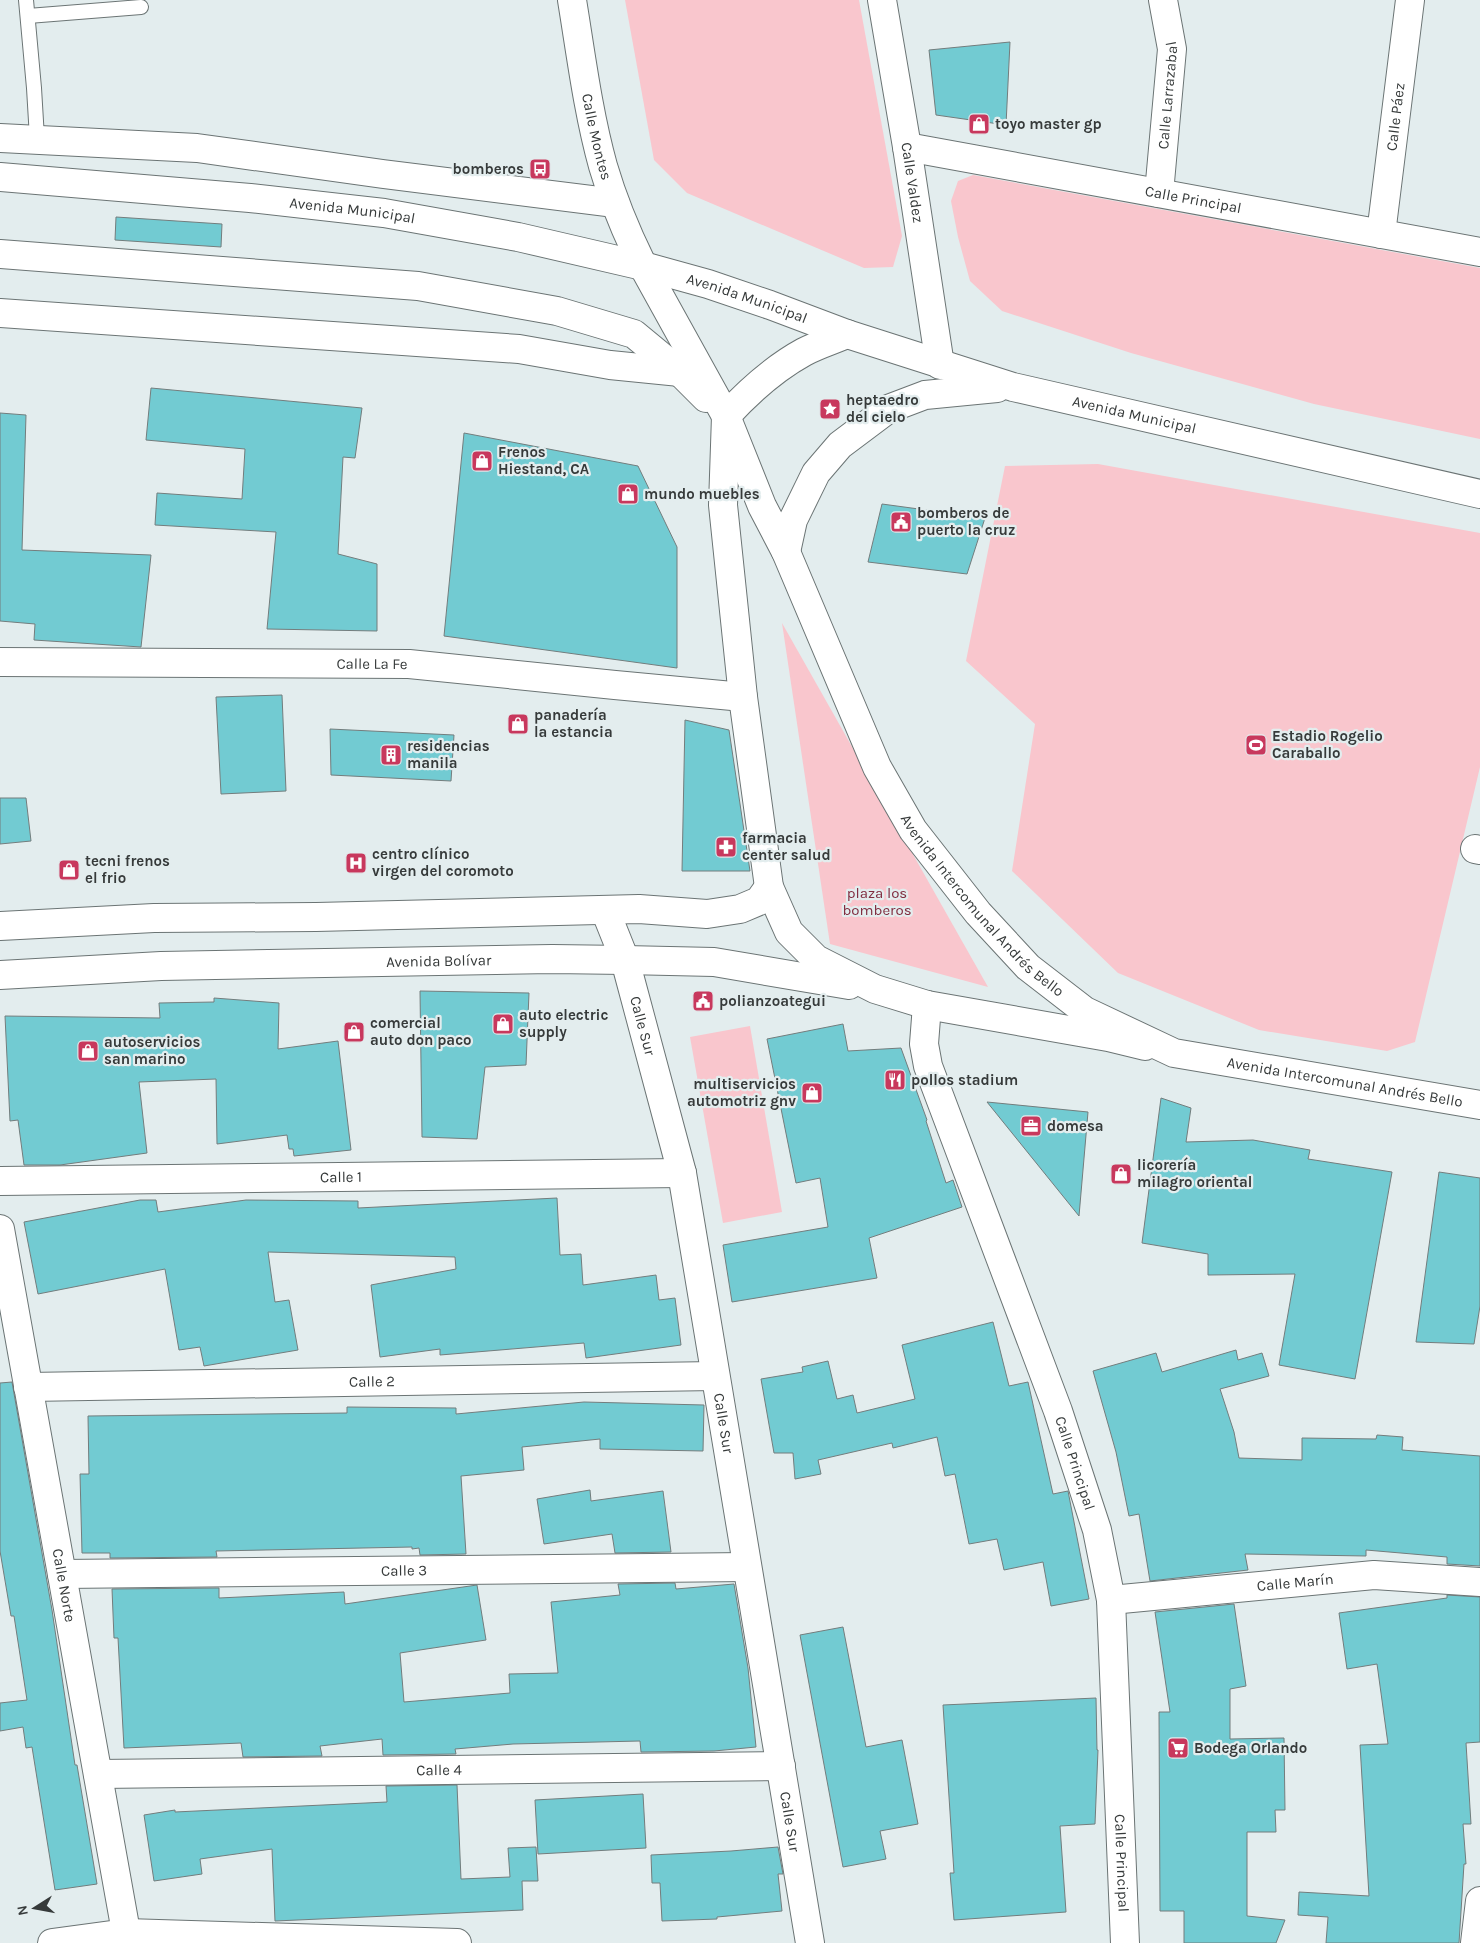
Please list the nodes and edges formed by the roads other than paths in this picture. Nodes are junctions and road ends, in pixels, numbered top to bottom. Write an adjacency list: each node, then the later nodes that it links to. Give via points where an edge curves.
1 (26, 0): 7 (lane)
2 (572, 0): 13 (main road, Calle Montes, via 592,117)
3 (882, 0): 10 (main road, Calle Valdez)
4 (1163, 0): 12 (main road, Calle Larrazabal, via 1172,49)
5 (1410, 0): 14 (main road, Calle Páez)
6 (141, 7): 7 (lane)
7 (28, 16): 9 (lane)
8 (0, 138): 9 (main road)
9 (37, 138): 13 (main road, via 197,148)
10 (907, 147): 12 (main road, Calle Principal); 20 (main road, Calle Valdez)
11 (0, 177): 17 (main road, Avenida Municipal, via 384,213 518,237)
12 (1159, 193): 14 (main road, Calle Principal)
13 (615, 202): 17 (main road, Calle Montes)
14 (1381, 234): 15 (main road, Calle Principal)
15 (1480, 252)
16 (0, 254): 21 (main road, via 418,286 557,311 634,334)
17 (643, 266): 19 (main road, Avenida Municipal, via 752,299); 23 (main road, Calle Montes)
18 (0, 313): 21 (main road, via 519,348 610,365)
19 (847, 334): 20 (main road, Avenida Municipal); 23 (main road, via 805,352 769,374)
20 (940, 365): 22 (main road, Avenida Municipal)
21 (680, 372): 23 (main road)
22 (1013, 387): 24 (main road, Avenida Municipal); 25 (main road, via 925,395 888,409 840,445 816,473 793,520)
23 (726, 416): 25 (main road, Avenida Intercomunal Andrés Bello, via 762,506); 27 (main road, via 723,505)
24 (1480, 494)
25 (786, 552): 35 (main road, Avenida Intercomunal Andrés Bello, via 877,767 913,830 978,913 1028,967 1085,1010)
26 (0, 662): 27 (main road, Calle La Fe, via 409,664)
27 (743, 697): 28 (main road)
28 (769, 887): 29 (main road, via 759,901 740,909 707,914); 33 (main road, via 789,932 816,959)
29 (605, 910): 30 (main road, via 154,918); 31 (main road, Calle Sur)
30 (0, 926)
31 (625, 960): 32 (main road, Avenida Bolívar, via 161,966); 33 (main road, Avenida Bolívar, via 714,962); 37 (main road, Calle Sur)
32 (0, 975)
33 (875, 989): 34 (main road)
34 (927, 1005): 35 (main road); 45 (main road, Calle Principal, via 924,1044 928,1066 1058,1411 1097,1530)
35 (1174, 1052): 36 (main road, Avenida Intercomunal Andrés Bello)
36 (1480, 1105)
37 (682, 1173): 38 (main road, Calle 1); 40 (main road, Calle Sur)
38 (0, 1181)
39 (0, 1229): 41 (main road, Calle Norte)
40 (715, 1376): 41 (main road, Calle 2); 42 (main road, Calle Sur)
41 (28, 1387): 43 (main road, Calle Norte)
42 (747, 1567): 43 (main road, Calle 3); 46 (main road, Calle Sur)
43 (62, 1574): 47 (main road, Calle Norte)
44 (1480, 1582): 45 (main road, Calle Marín, via 1374,1575)
45 (1111, 1600): 53 (main road, Calle Principal)
46 (780, 1766): 47 (main road, Calle 4); 52 (main road, Calle Sur)
47 (98, 1774): 49 (main road, Calle Norte)
48 (1480, 1901): 54 (main road)
49 (127, 1938): 50 (main road); 51 (main road)
50 (52, 1943)
51 (457, 1943)
52 (810, 1943)
53 (1125, 1943)
54 (1475, 1943)

